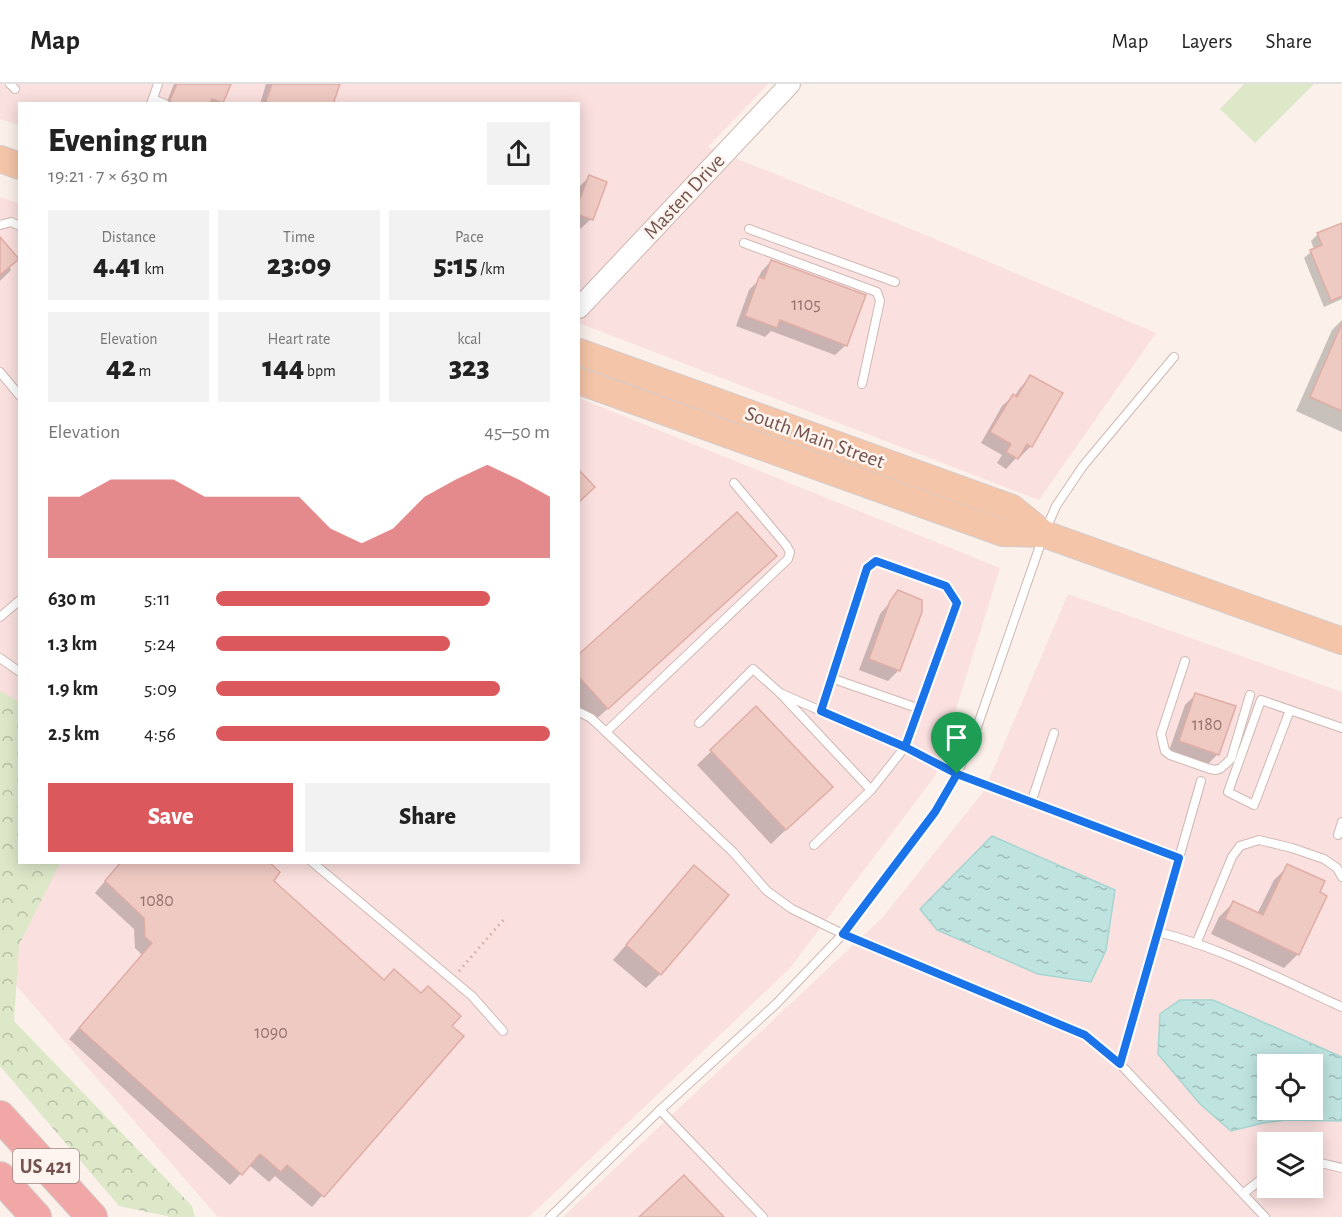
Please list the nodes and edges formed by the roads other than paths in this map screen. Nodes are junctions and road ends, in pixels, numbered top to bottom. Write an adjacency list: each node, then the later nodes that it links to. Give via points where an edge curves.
1 (158, 84): 3 (lane)
2 (790, 84): 11 (street, Masten Drive)
3 (152, 101)
4 (0, 159): 5 (main road)
5 (18, 165)
6 (0, 225): 7 (lane, via 11,222)
7 (18, 225)
8 (749, 229): 10 (lane)
9 (744, 243): 16 (lane, via 877,292 880,301)
10 (896, 282)
11 (580, 307)
12 (580, 352): 19 (main road, South Main Street, via 1012,508)
13 (1174, 357): 19 (lane, via 1083,466 1056,506)
14 (0, 372): 17 (lane)
15 (580, 381): 19 (main road, South Main Street, via 1003,534)
16 (862, 384)
17 (18, 394)
18 (734, 483): 35 (lane, via 786,545 788,559)
19 (1044, 534): 22 (main road, South Main Street); 38 (lane)
20 (18, 602): 21 (lane)
21 (0, 617)
22 (1342, 641)
23 (0, 658): 25 (lane)
24 (1185, 662): 28 (lane, via 1161,734 1165,751 1170,755 1216,770 1227,764)
25 (18, 671)
26 (831, 678): 29 (lane); 29 (lane, via 867,568 876,561 946,586 957,603); 31 (lane)
27 (780, 693): 31 (lane); 33 (lane, via 753,669); 40 (lane)
28 (1250, 695)
29 (920, 709): 37 (lane)
30 (1290, 710): 30 (lane, via 1260,700 1228,792 1254,805); 34 (lane)
31 (821, 711): 37 (lane)
32 (580, 712): 35 (lane)
33 (699, 723)
34 (1342, 728)
35 (606, 732): 49 (lane, via 733,852 767,891 792,909)
36 (1054, 733): 41 (lane)
37 (905, 747): 38 (lane); 40 (lane)
38 (957, 774): 41 (lane); 49 (lane, via 935,812)
39 (1201, 781): 45 (lane)
40 (871, 790): 44 (lane)
41 (1031, 803): 45 (lane)
42 (1342, 822): 43 (lane)
43 (1338, 835)
44 (814, 845)
45 (1179, 858): 48 (lane)
46 (314, 864): 52 (lane, via 472,996)
47 (1342, 877): 50 (lane, via 1324,859 1292,848 1259,840 1240,846)
48 (1158, 932): 50 (lane); 53 (lane)
49 (843, 934): 53 (lane, via 1085,1035); 54 (lane, via 776,1004)
50 (1196, 944): 51 (lane)
51 (1342, 1007)
52 (503, 1031)
53 (1120, 1064): 60 (lane)
54 (660, 1110): 63 (lane); 64 (lane)
55 (0, 1116): 62 (highway, US 421)
56 (1323, 1164): 57 (lane)
57 (1342, 1168)
58 (0, 1177): 61 (highway, US 421)
59 (1257, 1183): 60 (lane)
60 (1244, 1193): 65 (lane)
61 (36, 1217)
62 (92, 1217)
63 (550, 1217)
64 (763, 1217)
65 (1265, 1217)

